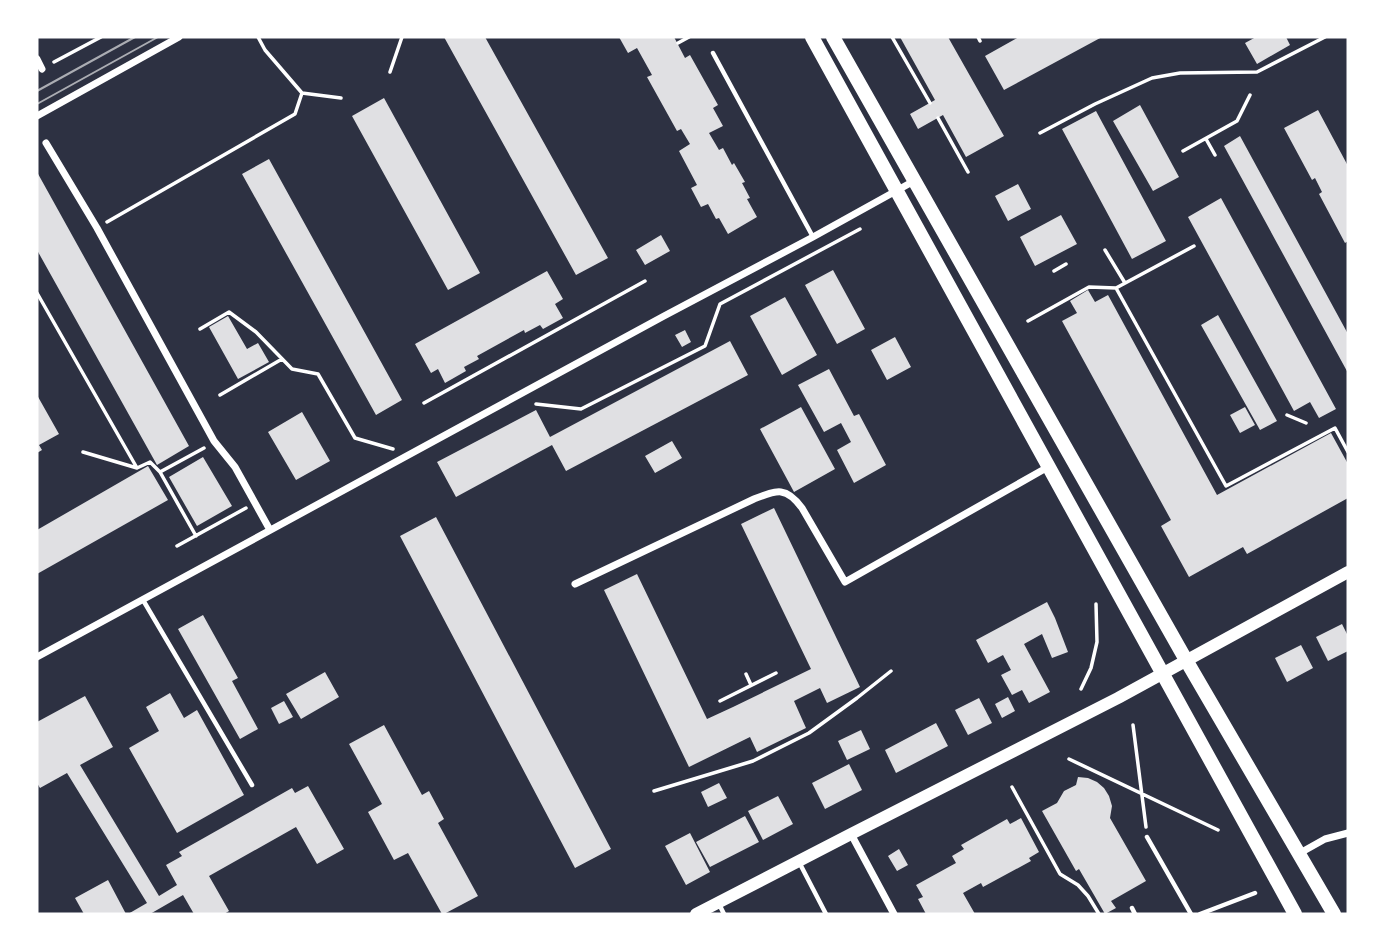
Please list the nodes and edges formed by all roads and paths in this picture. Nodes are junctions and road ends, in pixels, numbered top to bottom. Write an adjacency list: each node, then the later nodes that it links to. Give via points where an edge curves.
1 (101, 37): 13 (path)
2 (179, 37): 19 (street)
3 (258, 37): 15 (path)
4 (402, 37): 14 (path)
5 (689, 37): 10 (path)
6 (812, 37): 28 (main road)
7 (833, 37): 27 (main road)
8 (892, 37): 18 (path)
9 (1325, 37): 21 (path, via 1257,72 1152,78)
10 (678, 43)
11 (713, 53): 31 (lane)
12 (37, 59): 13 (street)
13 (42, 69)
14 (390, 72)
15 (302, 93): 17 (path); 29 (path, via 295,114)
16 (1250, 95): 22 (path, via 1237,121)
17 (341, 98)
18 (930, 103)
19 (37, 116)
20 (938, 118): 26 (path)
21 (1040, 133)
22 (1206, 138): 24 (path); 25 (path)
23 (46, 143): 29 (street)
24 (1183, 151)
25 (1215, 155)
26 (968, 172)
27 (914, 180): 28 (street); 64 (main road)
28 (897, 190): 31 (street); 52 (main road)
29 (97, 228): 48 (street)
30 (860, 229): 45 (path, via 720,303 705,346 581,410)
31 (813, 237): 51 (street)
32 (1194, 246): 37 (path)
33 (1105, 250): 37 (path)
34 (1066, 264): 35 (path)
35 (1054, 271)
36 (645, 281): 44 (path)
37 (1125, 283): 38 (path)
38 (1116, 288): 40 (path, via 1089,287); 50 (path, via 1226,486 1335,428)
39 (37, 293): 53 (path)
40 (1028, 321)
41 (200, 329): 42 (path, via 229,312)
42 (282, 359): 43 (path); 51 (path, via 292,369 318,374 355,438)
43 (220, 395)
44 (424, 403)
45 (536, 404)
46 (1287, 415): 47 (path)
47 (1306, 423)
48 (214, 442): 54 (path); 55 (street)
49 (83, 452): 53 (path)
50 (1348, 452)
51 (411, 454): 56 (street)
52 (1048, 467): 60 (street, via 845,582 802,508 785,491 754,499); 68 (main road)
53 (137, 468): 54 (path, via 150,462)
54 (160, 472): 57 (path)
55 (255, 503): 56 (street); 57 (path)
56 (270, 530): 61 (street)
57 (196, 536): 58 (path)
58 (177, 546)
59 (1348, 572): 64 (main road)
60 (575, 584)
61 (143, 599): 63 (street); 74 (lane)
62 (1096, 604): 70 (path, via 1097,642)
63 (37, 657)
64 (1186, 660): 68 (main road); 82 (main road)
65 (891, 671): 76 (path, via 808,733 754,761)
66 (776, 673): 69 (path)
67 (746, 674): 69 (path)
68 (1162, 674): 80 (main road); 94 (main road)
69 (751, 685): 71 (path)
70 (1081, 689)
71 (720, 701)
72 (1133, 725): 77 (path)
73 (1069, 759): 77 (path)
74 (252, 785)
75 (1012, 787): 90 (path, via 1059,874 1078,886)
76 (654, 791)
77 (1142, 794): 78 (path); 81 (path)
78 (1219, 830)
79 (1348, 833): 82 (street, via 1325,839)
80 (851, 834): 83 (main road); 89 (street)
81 (1147, 837): 92 (lane)
82 (1299, 854): 95 (main road)
83 (798, 861): 86 (main road); 88 (lane)
84 (1255, 893): 93 (lane)
85 (1132, 908): 91 (lane)
86 (721, 909): 87 (main road)
87 (696, 914)
88 (826, 914)
89 (894, 914)
90 (1099, 914)
91 (1135, 914)
92 (1191, 914)
93 (1200, 914)
94 (1295, 914)
95 (1334, 914)

